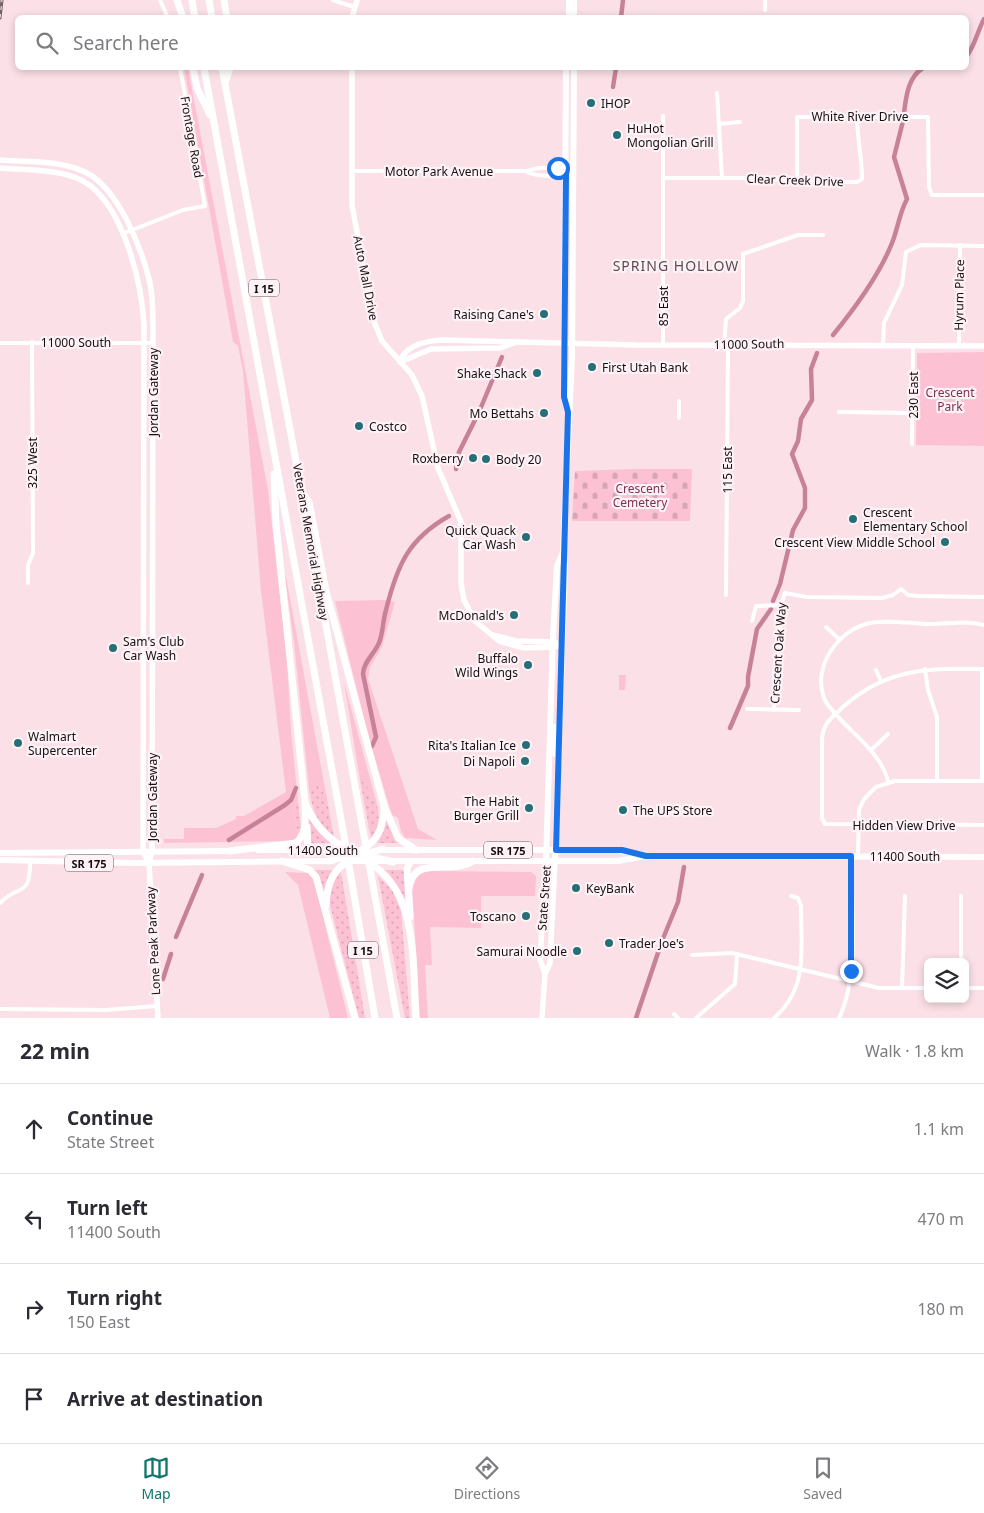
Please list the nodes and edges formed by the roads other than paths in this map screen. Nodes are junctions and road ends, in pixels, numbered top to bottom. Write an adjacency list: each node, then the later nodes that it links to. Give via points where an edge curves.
1 (160, 0): 14 (street)
2 (177, 0): 15 (highway)
3 (192, 0): 16 (highway)
4 (209, 0): 17 (highway)
5 (224, 0): 18 (highway)
6 (228, 0): 19 (highway)
7 (332, 0): 12 (street)
8 (357, 0): 12 (main road)
9 (568, 0): 21 (main road)
10 (574, 0): 22 (main road)
11 (765, 0): 13 (street)
12 (354, 7): 20 (main road)
13 (765, 10)
14 (167, 15)
15 (182, 15)
16 (194, 15)
17 (212, 15)
18 (226, 15)
19 (227, 15)
20 (353, 15)
21 (568, 15)
22 (574, 15)
23 (180, 70): 48 (street, Frontage Road, via 205,206 183,210)
24 (193, 70): 37 (highway, via 197,88)
25 (204, 70): 37 (highway, Veterans Memorial Highway / I 15)
26 (222, 70): 32 (highway, Veterans Memorial Highway / I 15)
27 (229, 70): 32 (highway)
28 (352, 70): 42 (main road, Auto Mall Drive)
29 (568, 70): 34 (main road)
30 (568, 70): 43 (main road, State Street)
31 (574, 70): 34 (main road, State Street)
32 (225, 83): 71 (highway, Veterans Memorial Highway / I 15)
33 (716, 93): 39 (street)
34 (574, 115): 57 (main road, State Street)
35 (663, 116): 44 (street, 85 East)
36 (857, 116): 46 (street, White River Drive, via 798,117); 46 (street, Clear Creek Drive, via 861,180); 47 (street, White River Drive, via 928,117 929,186 932,195)
37 (213, 122): 70 (highway, Veterans Memorial Highway / I 15)
38 (740, 122): 39 (street)
39 (719, 124): 45 (street)
40 (0, 160): 48 (main road, Jordan Gateway, via 56,164 87,173 112,194)
41 (0, 168): 49 (main road, Jordan Gateway, via 58,174 83,181 105,200)
42 (352, 171): 43 (street, Motor Park Avenue, via 527,172 559,168); 64 (main road, Auto Mall Drive, via 354,214 374,326 387,349)
43 (566, 172): 57 (main road, State Street)
44 (663, 178): 45 (street, Clear Creek Drive); 58 (street, 85 East)
45 (722, 178): 46 (street, Clear Creek Drive, via 771,178)
46 (797, 182)
47 (984, 196)
48 (130, 231): 49 (street); 56 (main road, Jordan Gateway, via 149,282)
49 (122, 234): 55 (main road, Jordan Gateway, via 140,285)
50 (823, 235): 59 (street, 115 East, via 798,235 743,254 742,301 726,319)
51 (960, 245): 52 (street); 60 (street, via 921,245 910,249 904,257 901,289 884,323); 62 (street, Hyrum Place)
52 (984, 246)
53 (32, 342): 54 (street, 11000 South); 55 (street, 11000 South); 73 (street, 325 West, via 33,552 28,565)
54 (0, 343)
55 (144, 343): 56 (street, 11000 South); 77 (main road, Jordan Gateway)
56 (153, 343): 78 (main road, Jordan Gateway)
57 (569, 343): 58 (main road, 11000 South); 64 (main road, 11000 South, via 431,341 408,350); 72 (main road, State Street, via 571,397)
58 (663, 344): 59 (main road, 11000 South)
59 (726, 345): 60 (main road, 11000 South); 74 (street, 115 East)
60 (883, 345): 61 (main road, 11000 South)
61 (913, 345): 62 (main road, 11000 South); 67 (street, 230 East)
62 (959, 345): 63 (main road, 11000 South)
63 (984, 346)
64 (400, 362): 83 (main road, Auto Mall Drive, via 422,396 438,468 461,522 461,583 464,600 475,621 502,643 518,647)
65 (679, 401): 68 (street)
66 (840, 412): 67 (street)
67 (913, 413): 69 (street, 230 East)
68 (679, 418)
69 (912, 444)
70 (273, 446): 100 (highway, via 276,524); 153 (highway, Veterans Memorial Highway / I 15)
71 (302, 493): 101 (highway, via 309,502 326,592); 154 (highway, Veterans Memorial Highway / I 15)
72 (563, 552): 83 (main road, State Street, via 557,566); 84 (main road, State Street)
73 (28, 583)
74 (726, 595)
75 (984, 597): 76 (street, Crescent Oak Way, via 918,596 908,595 901,589 882,598 807,597 787,592 783,594)
76 (781, 605): 79 (street, via 756,606); 90 (street, Crescent Oak Way)
77 (143, 612): 78 (main road); 112 (main road, Jordan Gateway)
78 (152, 612): 113 (main road, Jordan Gateway)
79 (752, 621)
80 (984, 625): 82 (street, via 876,622 855,629)
81 (826, 627): 82 (street)
82 (840, 640): 92 (street, via 828,656 822,676 824,698)
83 (553, 645): 84 (main road, Auto Mall Drive); 93 (main road, State Street)
84 (562, 645): 96 (main road, State Street)
85 (925, 669): 86 (street); 88 (street); 97 (street, via 937,716)
86 (983, 669): 98 (street)
87 (876, 670): 88 (street)
88 (881, 681): 92 (street, via 856,696)
89 (747, 710): 90 (street)
90 (774, 710): 91 (street)
91 (799, 710)
92 (836, 714): 95 (street); 103 (street, Hidden View Drive, via 825,725 822,735 823,823)
93 (550, 720): 96 (main road, via 554,724); 109 (main road, State Street)
94 (888, 734): 95 (street)
95 (871, 750): 99 (street, via 884,768)
96 (558, 775): 110 (main road, State Street)
97 (937, 781): 98 (street); 99 (street)
98 (983, 781)
99 (888, 782): 103 (street, via 876,787 864,799)
100 (305, 802): 102 (highway); 115 (highway, via 312,820 322,831 333,842)
101 (384, 806): 108 (highway, via 398,838); 115 (highway, via 380,831 372,843)
102 (305, 817): 105 (highway); 111 (highway, via 304,834 296,843)
103 (858, 825): 104 (street, Hidden View Drive); 117 (street)
104 (984, 825)
105 (308, 850): 106 (main road, 11400 South / SR 175); 111 (main road, 11400 South / SR 175)
106 (325, 850): 115 (highway)
107 (382, 850): 108 (main road, 11400 South / SR 175); 115 (highway)
108 (416, 850): 109 (main road, 11400 South / SR 175)
109 (547, 850): 110 (main road, 11400 South / SR 175); 123 (main road, State Street)
110 (556, 850): 116 (main road, 11400 South, via 622,850); 124 (main road, State Street)
111 (230, 851): 113 (main road, 11400 South / SR 175)
112 (144, 852): 113 (main road, 11400 South / SR 175); 114 (main road, 11400 South / SR 175); 130 (main road, Jordan Gateway)
113 (152, 852): 130 (main road, Jordan Gateway)
114 (0, 853)
115 (356, 853): 121 (highway); 126 (highway); 127 (highway); 128 (highway)
116 (646, 856): 117 (main road, 11400 South); 124 (main road, 11400 South, via 618,861)
117 (855, 856): 118 (main road, 11400 South); 143 (street)
118 (984, 857)
119 (0, 860): 125 (main road, 11400 South / SR 175)
120 (282, 861): 121 (main road, 11400 South / SR 175); 130 (main road, 11400 South / SR 175); 136 (highway, via 297,864 313,873)
121 (329, 861): 126 (main road, 11400 South / SR 175)
122 (473, 861): 123 (main road, 11400 South / SR 175); 129 (main road, 11400 South / SR 175); 131 (highway, via 459,867 420,869 412,875)
123 (546, 861): 124 (main road, 11400 South / SR 175); 142 (main road, State Street, via 540,959)
124 (555, 861): 142 (main road, State Street, via 550,963)
125 (30, 862): 130 (main road, 11400 South / SR 175); 135 (street, via 27,885)
126 (347, 862): 127 (main road, 11400 South / SR 175); 136 (highway, via 330,882)
127 (368, 862): 128 (main road, 11400 South / SR 175); 137 (highway, via 388,878 398,892)
128 (393, 862): 129 (main road, 11400 South / SR 175)
129 (410, 862): 131 (highway, via 407,869)
130 (149, 863): 148 (main road, Lone Peak Parkway)
131 (409, 888): 137 (highway)
132 (791, 896): 141 (street, via 796,896 801,903)
133 (905, 896): 144 (street)
134 (961, 896): 140 (street)
135 (0, 903)
136 (326, 910): 152 (highway)
137 (410, 933): 155 (highway)
138 (737, 954): 139 (street); 141 (street); 158 (street, via 735,984)
139 (692, 955)
140 (962, 958)
141 (801, 969): 143 (street); 159 (street, via 794,997)
142 (544, 974): 156 (main road, State Street)
143 (850, 981): 144 (street, via 880,988); 160 (street)
144 (902, 988): 145 (street)
145 (924, 988)
146 (969, 988): 147 (street)
147 (984, 988)
148 (156, 1006): 149 (street, via 106,1010); 151 (main road, Lone Peak Parkway)
149 (0, 1009)
150 (674, 1014): 157 (street)
151 (158, 1018)
152 (354, 1018)
153 (375, 1018)
154 (397, 1018)
155 (416, 1018)
156 (542, 1018)
157 (678, 1018)
158 (696, 1018)
159 (774, 1018)
160 (840, 1018)

